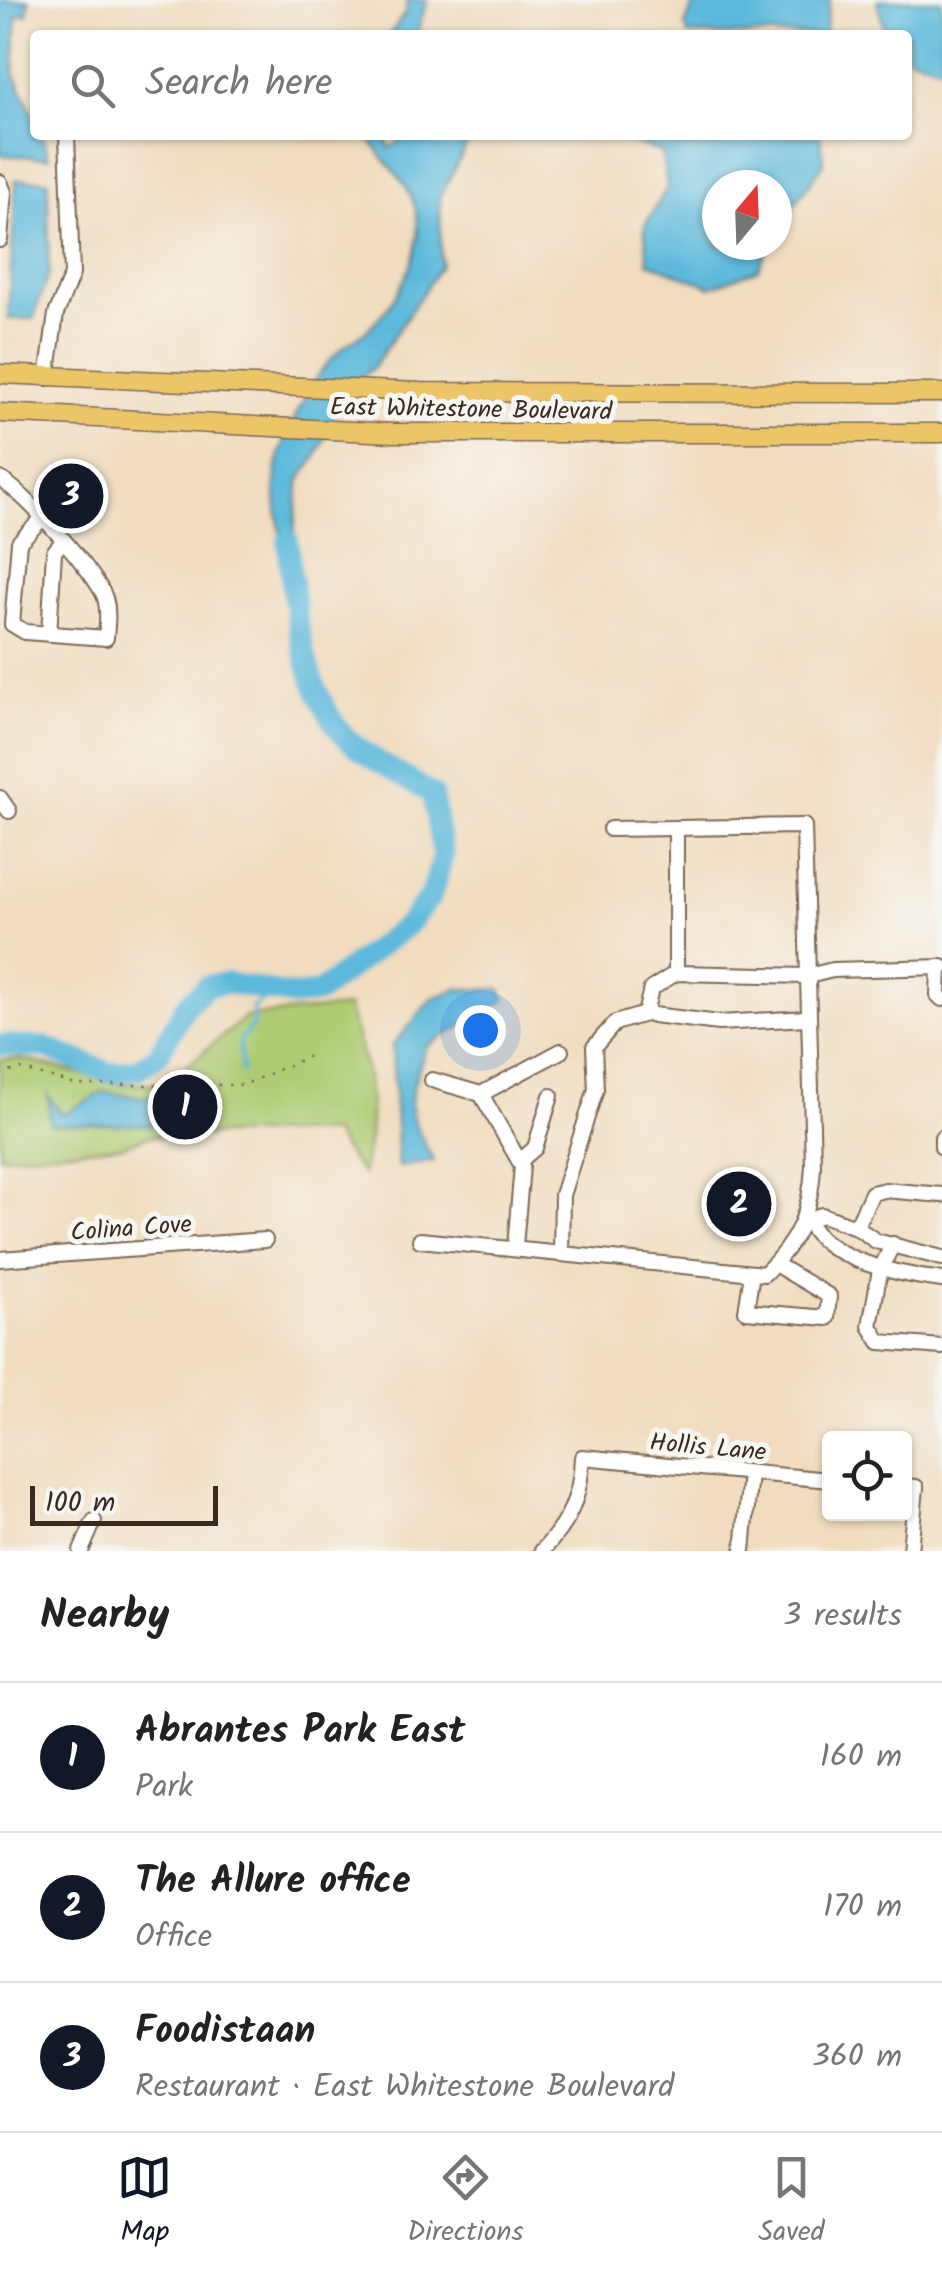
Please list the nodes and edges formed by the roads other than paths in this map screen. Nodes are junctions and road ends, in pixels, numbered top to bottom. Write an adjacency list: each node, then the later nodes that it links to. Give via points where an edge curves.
1 (67, 140): 5 (street, via 72,274 56,314)
2 (0, 182): 3 (street)
3 (0, 240)
4 (0, 374): 5 (main road, East Whitestone Boulevard)
5 (48, 378): 6 (main road, East Whitestone Boulevard, via 420,392)
6 (942, 393)
7 (0, 413): 8 (main road, East Whitestone Boulevard, via 392,434)
8 (942, 434)
9 (0, 479): 10 (street)
10 (43, 518): 11 (street); 12 (street, via 19,542 12,624)
11 (62, 542): 12 (street, via 54,552); 12 (street, via 104,596 106,638)
12 (49, 634)
13 (610, 829): 14 (street)
14 (676, 830): 16 (street); 17 (street, via 804,826)
15 (940, 967): 17 (street); 18 (street)
16 (676, 973): 17 (street); 19 (street, via 651,989)
17 (808, 976): 20 (street)
18 (942, 1000)
19 (645, 1014): 20 (street, via 718,1024); 35 (street, via 615,1022 594,1048 596,1088 562,1195)
20 (807, 1018): 29 (street, via 813,1165)
21 (561, 1050): 23 (street)
22 (432, 1080): 23 (street)
23 (481, 1094): 27 (street)
24 (552, 1096): 27 (street, via 534,1150)
25 (942, 1137): 26 (street)
26 (942, 1147)
27 (520, 1161): 34 (street)
28 (942, 1195): 30 (street, via 872,1193)
29 (807, 1220): 30 (street, via 822,1215); 38 (street); 39 (street, via 814,1235)
30 (856, 1227): 33 (street)
31 (265, 1240): 37 (street, Colina Cove)
32 (420, 1240): 34 (street)
33 (893, 1244): 36 (street); 39 (street)
34 (515, 1246): 35 (street)
35 (561, 1254): 40 (street)
36 (942, 1258)
37 (0, 1259)
38 (775, 1264): 40 (street, via 764,1274); 40 (street, via 829,1296 827,1318 746,1311)
39 (880, 1270): 41 (street); 42 (street, via 870,1326 880,1342)
40 (752, 1273)
41 (942, 1280)
42 (942, 1347)
43 (750, 1473): 44 (street, Hollis Lane); 48 (street, Hollis Lane, via 582,1458 573,1510); 49 (street)
44 (822, 1479)
45 (94, 1520): 47 (street)
46 (910, 1521): 50 (street)
47 (81, 1551)
48 (542, 1551)
49 (742, 1551)
50 (910, 1551)

